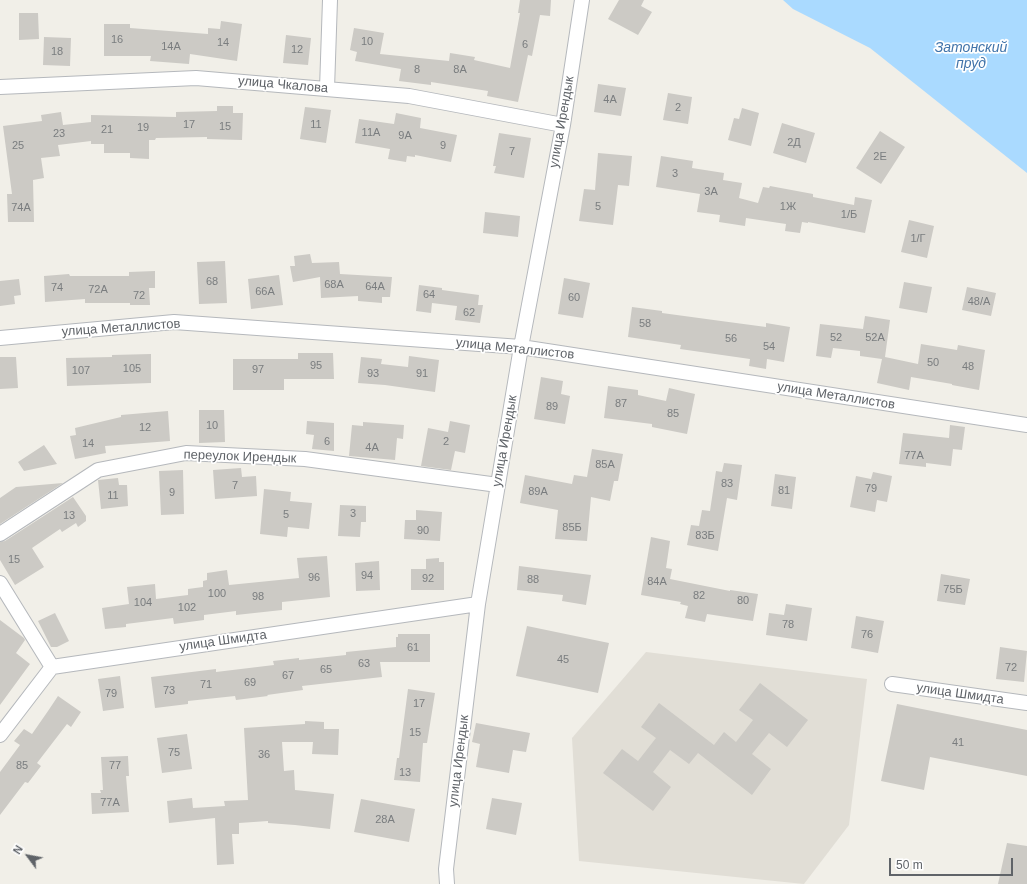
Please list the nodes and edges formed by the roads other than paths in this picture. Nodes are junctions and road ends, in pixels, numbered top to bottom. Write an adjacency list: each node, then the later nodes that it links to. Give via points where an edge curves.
1 (330, 0): 4 (street)
2 (582, 0): 5 (street, улица Ирендык)
3 (0, 87): 4 (street, улица Чкалова, via 196,78)
4 (327, 89): 5 (street, улица Чкалова, via 409,96)
5 (563, 125): 7 (street, улица Ирендык)
6 (0, 338): 7 (street, улица Металлистов, via 174,322)
7 (521, 347): 8 (street, улица Металлистов); 9 (street, улица Ирендык)
8 (1027, 425)
9 (498, 485): 10 (street, переулок Ирендык, via 305,459 186,453 98,470); 12 (street, улица Ирендык)
10 (0, 534)
11 (0, 583): 13 (street)
12 (478, 604): 13 (street, улица Шмидта); 17 (street, улица Ирендык, via 446,869)
13 (52, 667): 16 (street)
14 (892, 684): 15 (street, улица Шмидта)
15 (1027, 703)
16 (0, 734)
17 (447, 884)

